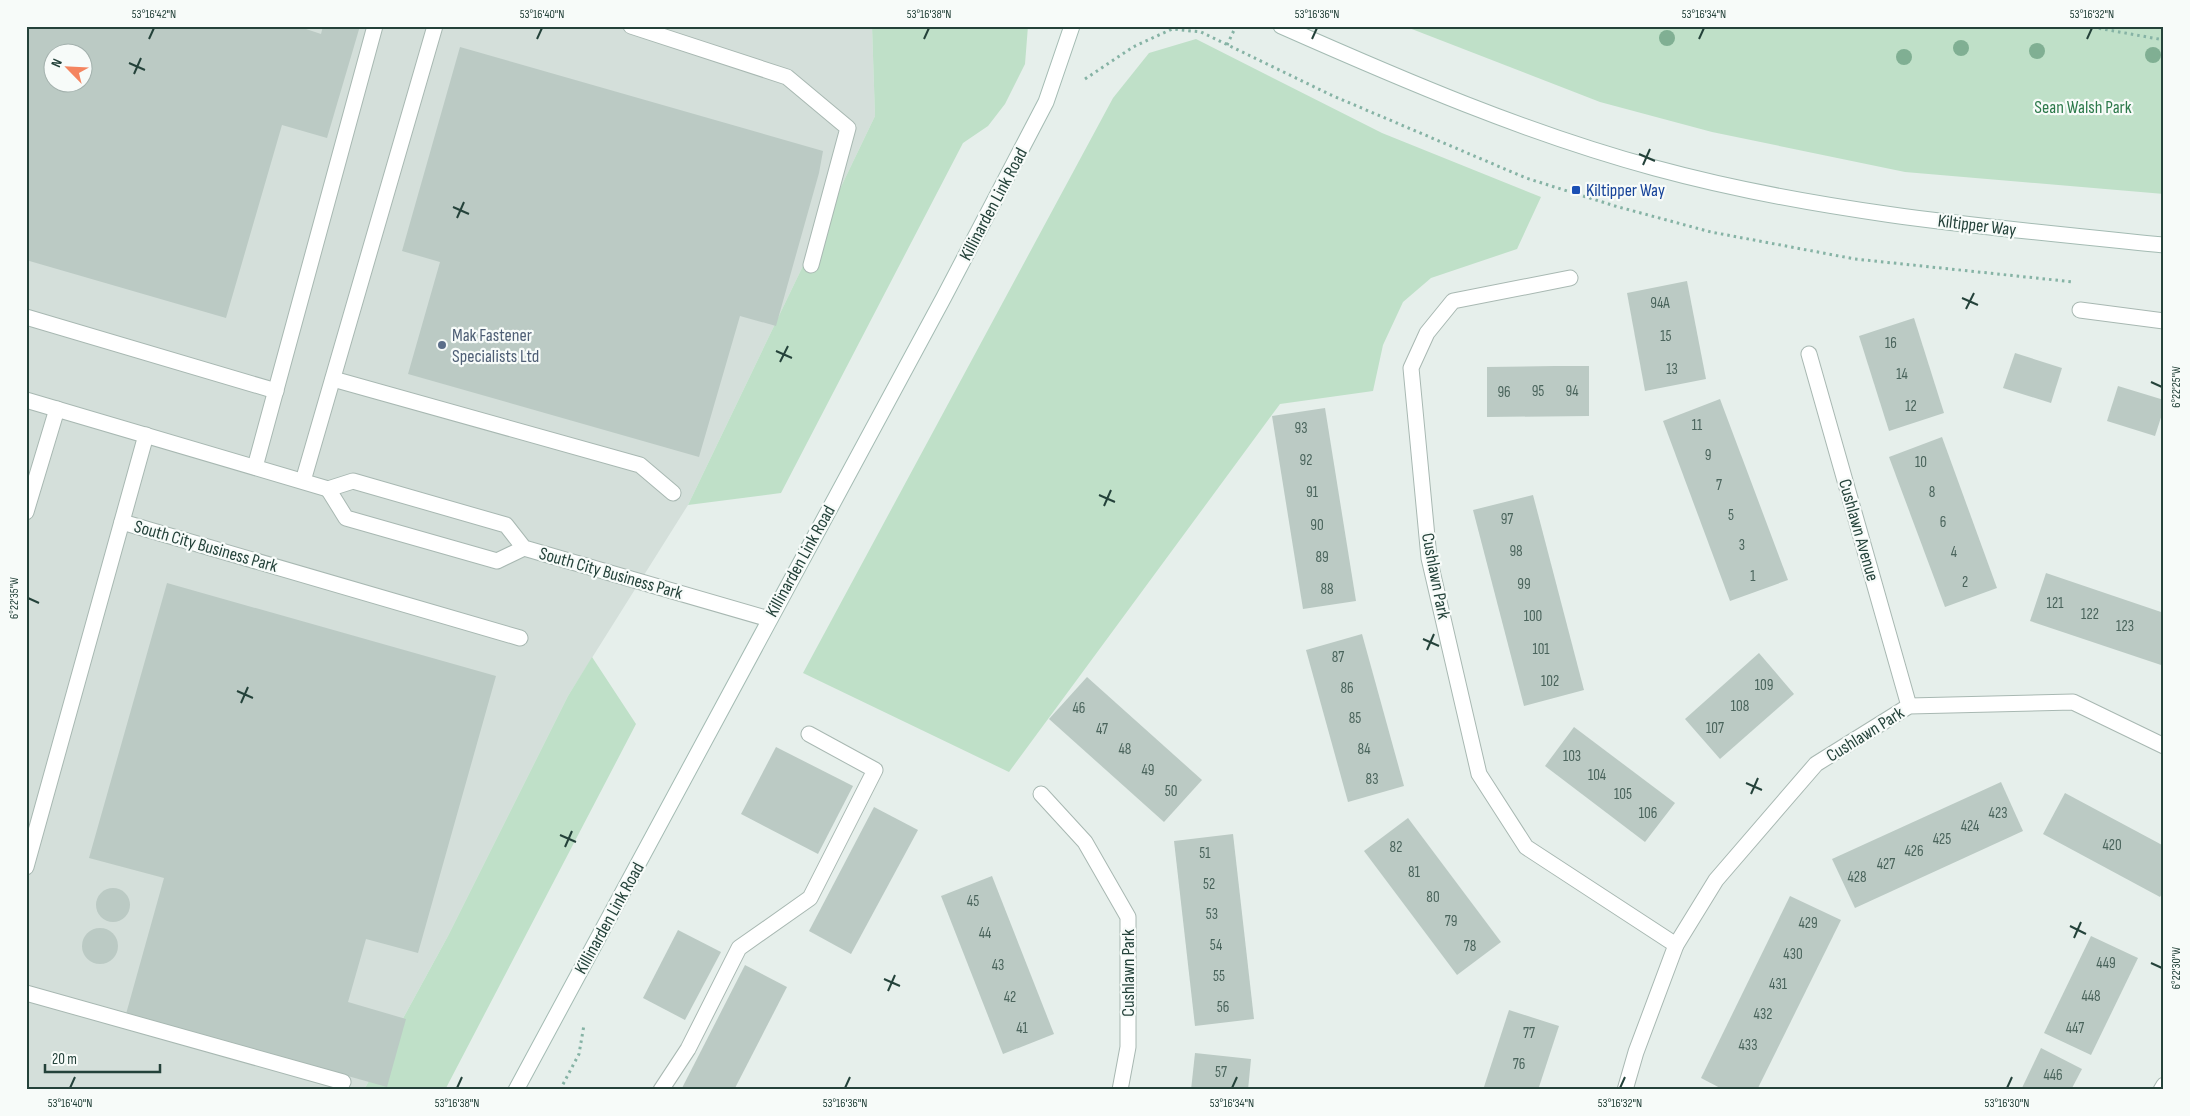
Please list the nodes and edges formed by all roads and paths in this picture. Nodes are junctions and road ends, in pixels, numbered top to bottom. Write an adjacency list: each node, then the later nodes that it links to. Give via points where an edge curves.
1 (375, 26): 22 (street)
2 (435, 26): 21 (street)
3 (631, 26): 14 (street, via 787,77 848,128)
4 (1015, 26): 9 (path)
5 (1072, 26): 33 (street, Killinarden Link Road, via 1046,102)
6 (1236, 26): 11 (path)
7 (1281, 26): 13 (street, Kiltipper Way, via 1487,114 1654,168 1758,193 1966,225)
8 (2086, 26): 10 (path)
9 (1018, 31)
10 (2164, 40)
11 (1227, 45): 12 (path, via 1202,32 1172,29); 16 (path, via 1331,95 1526,178 1615,206 1711,232 1855,258)
12 (1119, 56)
13 (2164, 245)
14 (811, 265)
15 (1570, 278): 40 (street, Cushlawn Park, via 1453,301 1427,333 1411,368 1429,558 1480,774 1526,847)
16 (2076, 282)
17 (2080, 310): 19 (street)
18 (26, 317): 22 (street)
19 (2164, 321)
20 (1810, 354): 35 (street, Cushlawn Avenue)
21 (333, 379): 27 (street); 29 (street, via 640,465)
22 (276, 391): 26 (street)
23 (26, 400): 24 (street)
24 (57, 409): 25 (street); 30 (street)
25 (146, 435): 26 (street); 31 (street, South City Business Park)
26 (255, 467): 27 (street)
27 (303, 481): 28 (street)
28 (328, 489): 32 (street, South City Business Park, via 353,481 506,525); 32 (street, via 346,518 497,561)
29 (673, 493)
30 (28, 507)
31 (122, 522): 34 (street, South City Business Park); 39 (street, South City Business Park)
32 (524, 548): 33 (street, South City Business Park)
33 (769, 619): 44 (street, Killinarden Link Road)
34 (520, 638)
35 (1909, 706): 37 (street, Cushlawn Park, via 2073,702); 40 (street, Cushlawn Park, via 1816,764 1716,880)
36 (809, 734): 45 (street, via 874,770 810,898 738,948 688,1049)
37 (2164, 746)
38 (1042, 794): 46 (street, Cushlawn Park, via 1085,842 1128,917 1128,1047)
39 (26, 867)
40 (1676, 945): 47 (street, Cushlawn Park)
41 (26, 993): 42 (street)
42 (343, 1082)
43 (2164, 1085): 48 (street)
44 (516, 1090)
45 (662, 1090)
46 (1120, 1090)
47 (1625, 1090)
48 (2162, 1090)

